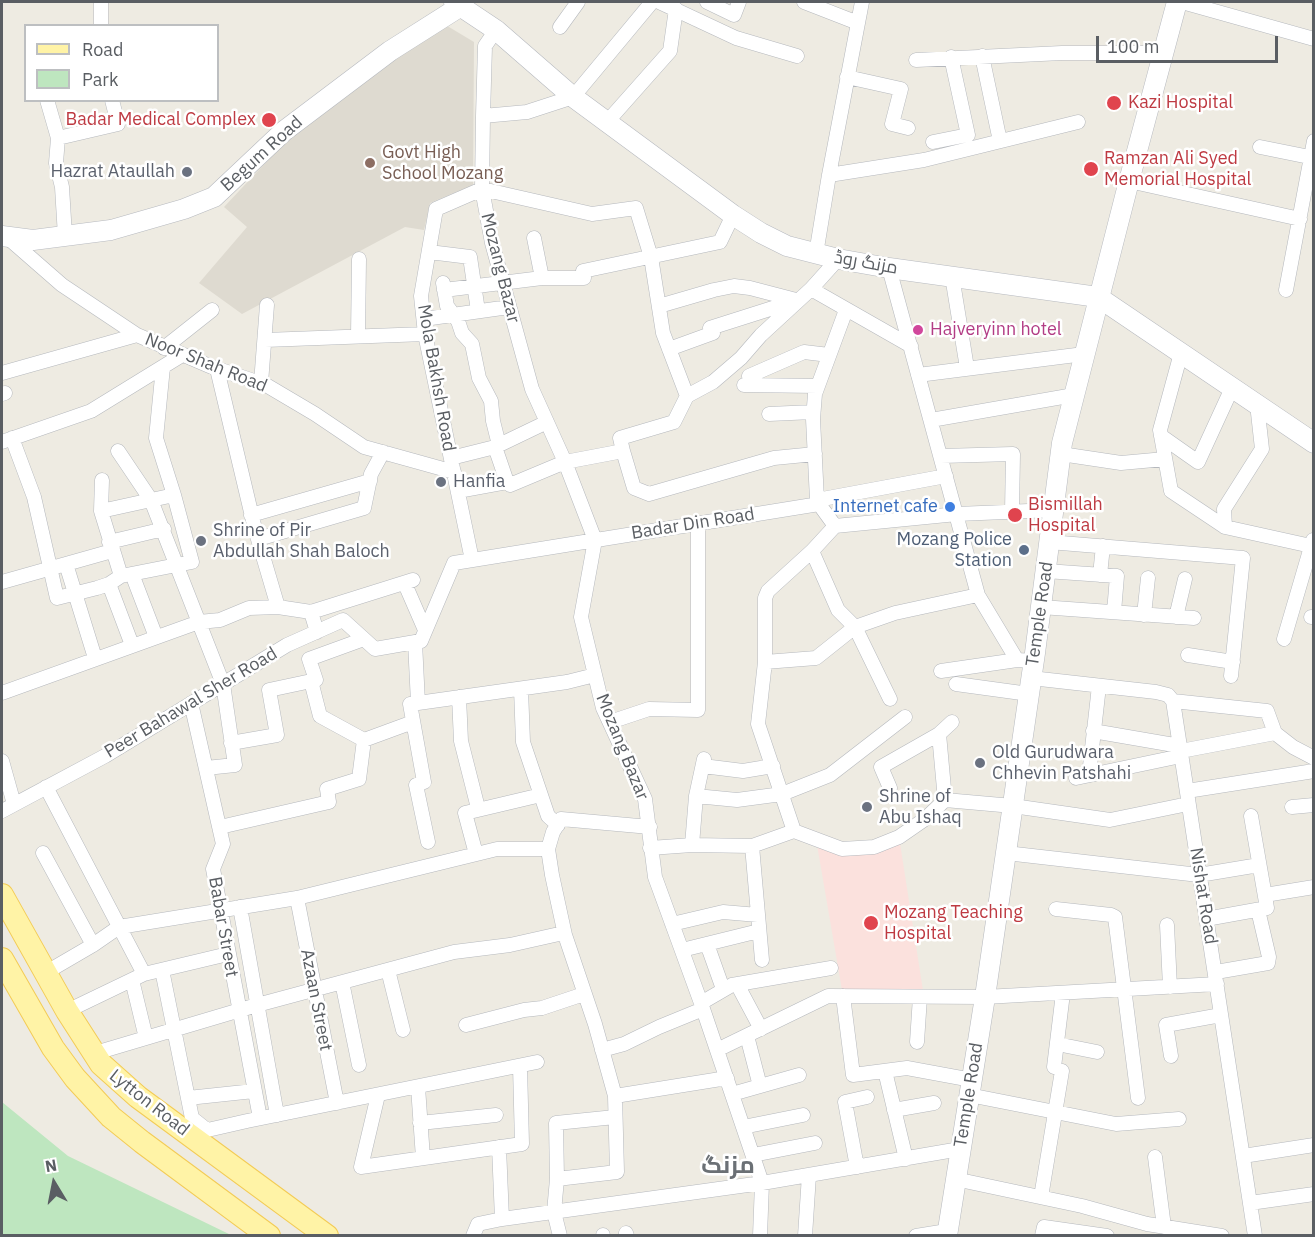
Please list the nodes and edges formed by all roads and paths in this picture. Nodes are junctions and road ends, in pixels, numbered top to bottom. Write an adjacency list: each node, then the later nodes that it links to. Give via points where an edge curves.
1 (105, 2): 12 (street)
2 (578, 2): 13 (street)
3 (651, 2): 10 (street); 22 (street)
4 (707, 2): 5 (street, via 734,15)
5 (739, 2)
6 (804, 2): 11 (street)
7 (862, 2): 11 (street)
8 (1179, 2): 15 (street); 16 (street, Temple Road)
9 (460, 3): 14 (street, مزنگ روڈ); 41 (street, Begum Road, via 284,131 214,197 111,230)
10 (676, 9): 17 (street, via 736,38); 26 (street, via 670,51)
11 (858, 23): 21 (street)
12 (101, 24)
13 (560, 27)
14 (496, 30): 22 (street, مزنگ روڈ); 25 (street, Mozang Bazar, via 485,46)
15 (1314, 39)
16 (1163, 53): 18 (street); 36 (street, Temple Road)
17 (797, 56)
18 (982, 56): 19 (street); 30 (street)
19 (951, 57): 20 (street); 32 (street, via 968,135)
20 (916, 60)
21 (847, 77): 28 (street, via 901,89 892,124); 35 (street)
22 (573, 97): 25 (street, via 527,112); 26 (street, مزنگ روڈ)
23 (48, 102): 29 (street)
24 (112, 102): 29 (street, via 118,124)
25 (483, 116): 37 (street, Mozang Bazar)
26 (607, 122): 38 (street, مزنگ روڈ)
27 (1078, 122): 30 (street)
28 (908, 128)
29 (58, 138): 41 (street, via 56,162)
30 (1000, 141): 35 (street, via 924,160)
31 (1314, 141): 34 (street)
32 (933, 142)
33 (1260, 147): 34 (street)
34 (1312, 158): 39 (street)
35 (829, 175): 44 (street)
36 (1129, 181): 39 (street); 55 (street, Temple Road)
37 (482, 189): 43 (street, Mola Bakhsh Road, via 436,209); 45 (street, via 592,214 636,208); 51 (street, Mozang Bazar)
38 (733, 215): 44 (street, مزنگ روڈ, via 788,246); 45 (street, via 720,243)
39 (1300, 219): 54 (street)
40 (4, 236): 41 (street, Begum Road, via 33,240); 66 (street, Noor Shah Road, via 62,285)
41 (65, 236)
42 (534, 238): 50 (street)
43 (429, 252): 52 (street, via 470,257); 64 (street, Mola Bakhsh Road, via 421,296)
44 (816, 254): 47 (street, مزنگ روڈ)
45 (651, 257): 50 (street, via 583,271 584,278); 58 (street)
46 (359, 259): 67 (street)
47 (838, 259): 48 (street, مزنگ روڈ); 53 (street)
48 (889, 268): 49 (street, مزنگ روڈ); 69 (street)
49 (952, 276): 55 (street, مزنگ روڈ); 77 (street)
50 (543, 278): 51 (street)
51 (503, 283): 52 (street); 59 (street, Mozang Bazar)
52 (474, 286): 62 (street); 63 (street, via 443,286)
53 (811, 289): 56 (street); 61 (street)
54 (1286, 290)
55 (1098, 297): 72 (street, مزنگ روڈ); 73 (street, Temple Road)
56 (797, 300): 58 (street, via 735,286); 71 (street, via 710,328 713,333); 85 (street, via 741,358 713,382)
57 (267, 305): 68 (street)
58 (659, 306): 71 (street)
59 (509, 307): 62 (street); 90 (street, Mozang Bazar, via 532,389)
60 (212, 310): 70 (street)
61 (846, 310): 69 (street); 74 (street)
62 (478, 311): 63 (street)
63 (453, 315): 64 (street); 94 (street, via 472,344 479,378 491,401)
64 (424, 319): 65 (street, Mola Bakhsh Road)
65 (425, 334): 67 (street); 101 (street, Mola Bakhsh Road)
66 (137, 335): 70 (street, Noor Shah Road); 79 (street)
67 (358, 336): 68 (street)
68 (265, 340): 81 (street)
69 (910, 346): 80 (street)
70 (164, 348): 75 (street, Noor Shah Road)
71 (669, 348): 85 (street)
72 (1181, 353): 83 (street, مزنگ روڈ); 91 (street)
73 (1084, 354): 77 (street); 84 (street, Temple Road)
74 (829, 355): 82 (street); 82 (street, via 804,352 747,380)
75 (182, 356): 76 (street); 78 (street, Noor Shah Road)
76 (163, 367): 93 (street, via 91,411); 110 (street, via 156,438)
77 (967, 368): 80 (street)
78 (217, 369): 81 (street, Noor Shah Road); 116 (street)
79 (2, 373)
80 (918, 375): 89 (street)
81 (261, 383): 97 (street, Noor Shah Road, via 364,447)
82 (818, 386): 87 (street)
83 (1232, 387): 86 (street, مزنگ روڈ); 91 (street, via 1198,462)
84 (1074, 395): 89 (street); 99 (street, Temple Road)
85 (687, 396): 96 (street, via 674,422 620,438)
86 (1257, 404): 92 (street, مزنگ روڈ); 119 (street, via 1263,449 1224,509)
87 (813, 412): 88 (street); 98 (street)
88 (769, 414)
89 (931, 420): 100 (street)
90 (547, 422): 94 (street); 103 (street, Mozang Bazar)
91 (1161, 436): 102 (street)
92 (1312, 437)
93 (7, 440): 131 (street, via 34,497)
94 (497, 446): 101 (street); 108 (street)
95 (118, 451): 111 (street)
96 (623, 451): 98 (street, via 634,489 649,494 774,458); 103 (street)
97 (383, 452): 104 (street, Noor Shah Road); 107 (street)
98 (814, 454): 105 (street, via 817,500)
99 (1061, 454): 102 (street, via 1121,463); 112 (street, Temple Road)
100 (940, 456): 105 (street); 114 (street, via 1013,454)
101 (451, 458): 104 (street, Mola Bakhsh Road)
102 (1165, 459): 119 (street, via 1171,491)
103 (565, 462): 108 (street, via 510,485); 122 (street, Mozang Bazar)
104 (454, 472): 109 (street, Mola Bakhsh Road)
105 (946, 476): 115 (street)
106 (102, 480): 113 (street)
107 (370, 481): 116 (street); 121 (street, via 364,508)
108 (507, 482): 109 (street)
109 (458, 491): 128 (street, Mola Bakhsh Road)
110 (174, 495): 111 (street); 130 (street, via 192,562)
111 (151, 500): 113 (street); 120 (street)
112 (1053, 510): 114 (street); 123 (street, Temple Road)
113 (100, 511): 126 (street)
114 (1012, 512): 115 (street)
115 (957, 514): 118 (street); 139 (street)
116 (251, 515): 121 (street)
117 (698, 524): 118 (street, Badar Din Road, via 819,504); 122 (street, Badar Din Road); 177 (street, via 698,710 649,709)
118 (835, 526): 127 (street)
119 (1225, 527): 124 (street)
120 (164, 529): 126 (street); 130 (street)
121 (258, 539): 140 (street)
122 (595, 540): 128 (street, Badar Din Road); 162 (street, Mozang Bazar, via 581,618)
123 (1049, 542): 125 (street); 132 (street, Temple Road)
124 (1312, 542): 153 (street)
125 (1102, 546): 133 (street); 159 (street, via 1243,558)
126 (110, 547): 129 (street); 134 (street)
127 (812, 551): 148 (street, via 838,610); 158 (street, via 765,598)
128 (472, 560): 149 (street, Badar Din Road, via 453,563)
129 (66, 564): 131 (street); 138 (street)
130 (177, 565): 134 (street); 147 (street)
131 (49, 568): 137 (street); 138 (street, via 57,598)
132 (1046, 571): 133 (street); 141 (street, Temple Road)
133 (1100, 575): 143 (street, via 1117,576)
134 (121, 578): 138 (street); 151 (street); 155 (street)
135 (1148, 578): 144 (street)
136 (1185, 579): 145 (street)
137 (2, 582)
138 (75, 595): 157 (street)
139 (978, 595): 148 (street, via 895,613); 161 (street)
140 (278, 607): 142 (street); 147 (street, via 249,608 220,620)
141 (1041, 607): 143 (street); 161 (street, Temple Road)
142 (311, 612): 149 (street, via 409,582); 150 (street)
143 (1114, 612): 144 (street)
144 (1144, 615): 145 (street)
145 (1176, 617): 146 (street)
146 (1194, 618)
147 (199, 622): 151 (street); 165 (street)
148 (855, 627): 158 (street, via 816,658); 171 (street)
149 (425, 630): 154 (street, Badar Din Road, via 421,641)
150 (317, 632): 152 (street, Peer Bahawal Sher Road, via 343,620); 165 (street, Peer Bahawal Sher Road, via 287,645)
151 (156, 637): 155 (street)
152 (364, 639): 154 (street, Peer Bahawal Sher Road, via 375,649); 164 (street, via 309,658 315,680)
153 (1284, 639)
154 (415, 642): 173 (street)
155 (132, 645): 157 (street)
156 (1188, 655): 159 (street)
157 (95, 658): 169 (street)
158 (765, 662): 187 (street, via 758,724)
159 (1233, 662): 163 (street)
160 (941, 671): 161 (street)
161 (1028, 673): 166 (street); 167 (street); 198 (street, Temple Road)
162 (595, 675): 168 (street); 177 (street, Mozang Bazar)
163 (1231, 676)
164 (311, 681): 182 (street, via 320,716); 183 (street, via 268,690 276,735)
165 (223, 684): 174 (street, Peer Bahawal Sher Road); 183 (street)
166 (956, 684)
167 (1098, 686): 172 (street, via 1156,692); 179 (street)
168 (521, 689): 170 (street); 193 (street, via 523,742)
169 (2, 693)
170 (459, 697): 173 (street); 201 (street, via 461,741)
171 (890, 699)
172 (1173, 701): 180 (street, via 1267,711); 184 (street, Nishat Road)
173 (418, 703): 176 (street, via 410,704)
174 (191, 704): 188 (street, Babar Street); 190 (street, Peer Bahawal Sher Road)
175 (905, 717): 192 (street, via 830,775)
176 (413, 722): 182 (street); 207 (street, via 424,782 416,785)
177 (610, 722): 205 (street, Mozang Bazar, via 645,799)
178 (952, 722): 181 (street)
179 (1094, 731): 184 (street); 184 (street, via 1082,776)
180 (1275, 733): 184 (street); 185 (street)
181 (939, 734): 191 (street, via 881,767); 196 (street)
182 (364, 740): 204 (street, via 359,780 327,789 329,802)
183 (231, 742): 188 (street, via 235,765)
184 (1181, 751): 195 (street, Nishat Road)
185 (1314, 758)
186 (2, 761): 200 (street)
187 (773, 766): 192 (street); 194 (street, via 744,771 703,762)
188 (206, 768): 204 (street, Babar Street)
189 (1314, 771): 195 (street)
190 (46, 787): 200 (street, Peer Bahawal Sher Road); 229 (street)
191 (890, 788)
192 (782, 794): 194 (street, via 737,800); 206 (street)
193 (541, 795): 201 (street); 203 (street, via 548,816)
194 (696, 796): 208 (street)
195 (1188, 798): 198 (street, via 1110,820); 216 (street, Nishat Road)
196 (945, 800): 198 (street); 206 (street, via 898,837 874,847 842,849)
197 (1314, 805): 199 (street)
198 (1013, 806): 213 (street, Temple Road)
199 (1292, 807)
200 (8, 808)
201 (478, 808): 214 (street, via 465,813)
202 (1251, 816): 215 (street)
203 (558, 825): 205 (street, via 561,819); 211 (street)
204 (219, 827): 223 (street, Babar Street, via 223,844 213,869)
205 (650, 827): 210 (street, Mozang Bazar)
206 (794, 831): 209 (street)
207 (428, 842)
208 (692, 845): 209 (street); 210 (street)
209 (752, 846): 225 (street)
210 (650, 848): 227 (street, Mozang Bazar, via 655,877)
211 (548, 849): 214 (street, via 497,849); 231 (street)
212 (44, 853): 233 (street)
213 (1006, 853): 216 (street); 254 (street, Temple Road)
214 (476, 854): 220 (street)
215 (1259, 865): 216 (street); 219 (street)
216 (1199, 875): 226 (street, Nishat Road)
217 (1314, 887): 219 (street)
218 (2, 895): 241 (main road, Lytton Road)
219 (1265, 895): 224 (street, via 1267,908)
220 (297, 898): 221 (street); 248 (street, Azaan Street)
221 (240, 907): 223 (street); 255 (street)
222 (1056, 909): 247 (street, via 1115,917)
223 (220, 910): 229 (street); 235 (street, Babar Street)
224 (1258, 910): 226 (street); 243 (street, via 1268,963)
225 (758, 915): 227 (street, via 723,912); 230 (street)
226 (1206, 919): 243 (street, Nishat Road)
227 (672, 924): 234 (street, Mozang Bazar)
228 (1167, 925): 246 (street)
229 (119, 927): 233 (street); 242 (street)
230 (759, 931): 232 (street); 237 (street)
231 (565, 935): 240 (street, via 453,952); 251 (street)
232 (707, 944): 234 (street); 249 (street)
233 (93, 945): 241 (street)
234 (682, 950): 256 (street, Mozang Bazar)
235 (228, 954): 239 (street); 257 (street, Babar Street)
236 (2, 959): 269 (main road, Lytton Road)
237 (762, 960)
238 (831, 969): 245 (street)
239 (162, 970): 242 (street); 262 (street)
240 (388, 970): 244 (street); 263 (street)
241 (45, 973): 258 (main road, Lytton Road)
242 (138, 977): 258 (street); 266 (street)
243 (1216, 978): 246 (street); 259 (street, Nishat Road)
244 (342, 982): 248 (street); 276 (street)
245 (736, 984): 249 (street); 261 (street)
246 (1170, 987): 247 (street)
247 (1125, 989): 250 (street); 290 (street)
248 (314, 990): 255 (street); 291 (street, Azaan Street)
249 (723, 990): 256 (street)
250 (1063, 993): 254 (street); 268 (street)
251 (584, 994): 260 (street, via 542,1008); 270 (street)
252 (843, 996): 253 (street); 261 (street, via 828,996); 278 (street, via 854,1075)
253 (920, 997): 254 (street); 267 (street)
254 (985, 997): 283 (street, Temple Road)
255 (257, 1005): 257 (street); 295 (street)
256 (702, 1006): 270 (street, via 624,1044); 271 (street, Mozang Bazar)
257 (239, 1010): 262 (street); 284 (street, Babar Street)
258 (67, 1011): 264 (main road, Lytton Road)
259 (1221, 1015): 274 (street, via 1166,1025); 309 (street, Nishat Road)
260 (466, 1024)
261 (761, 1029): 265 (street)
262 (174, 1030): 266 (street); 289 (street)
263 (403, 1030)
264 (80, 1034): 269 (main road); 273 (main road, Lytton Road)
265 (747, 1036): 271 (street); 281 (street)
266 (146, 1038): 273 (street)
267 (917, 1042)
268 (1057, 1044): 272 (street); 294 (street)
269 (53, 1048): 325 (main road, Lytton Road, via 111,1117)
270 (602, 1050): 287 (street)
271 (717, 1050): 280 (street, Mozang Bazar)
272 (1097, 1052)
273 (92, 1054): 303 (main road, Lytton Road, via 117,1080)
274 (1171, 1056)
275 (537, 1062): 277 (street)
276 (359, 1065)
277 (520, 1066): 282 (street); 306 (street, via 522,1144)
278 (885, 1071): 283 (street, via 907,1068); 293 (street)
279 (799, 1075): 281 (street)
280 (727, 1078): 285 (street, Mozang Bazar); 287 (street)
281 (760, 1086): 285 (street)
282 (418, 1087): 286 (street); 301 (street)
283 (970, 1087): 294 (street); 307 (street, Temple Road)
284 (254, 1091): 289 (street); 299 (street, Babar Street)
285 (732, 1094): 302 (street, Mozang Bazar)
286 (378, 1095): 291 (street); 311 (street, via 361,1167)
287 (615, 1096): 298 (street)
288 (867, 1097): 313 (street, via 845,1102)
289 (188, 1098): 303 (street)
290 (1138, 1098)
291 (337, 1102): 295 (street)
292 (934, 1103): 293 (street)
293 (894, 1110): 312 (street)
294 (1055, 1112): 300 (street, via 1116,1124); 319 (street)
295 (277, 1115): 299 (street)
296 (496, 1115): 301 (street)
297 (803, 1115): 302 (street)
298 (615, 1117): 315 (street, via 556,1123); 315 (street, via 617,1172)
299 (260, 1118): 303 (street)
300 (1179, 1119)
301 (420, 1123): 311 (street)
302 (743, 1127): 308 (street, Mozang Bazar)
303 (198, 1132): 326 (main road, Lytton Road)
304 (815, 1143): 308 (street)
305 (1314, 1145): 309 (street)
306 (499, 1147): 311 (street); 322 (street)
307 (960, 1149): 312 (street); 316 (street, Temple Road)
308 (753, 1155): 317 (street, Mozang Bazar)
309 (1243, 1156): 320 (street, Nishat Road)
310 (1155, 1157): 323 (street)
311 (423, 1158)
312 (906, 1159): 313 (street)
313 (857, 1167): 314 (street)
314 (809, 1175): 317 (street); 330 (street)
315 (557, 1179): 321 (street)
316 (955, 1179): 319 (street); 324 (street, Temple Road)
317 (762, 1184): 321 (street); 329 (street, Mozang Bazar)
318 (1314, 1194): 320 (street)
319 (1041, 1197): 323 (street)
320 (1250, 1203): 335 (street, Nishat Road)
321 (554, 1212): 322 (street); 328 (street)
322 (502, 1219): 327 (street, via 478,1224)
323 (1164, 1227): 334 (street)
324 (947, 1233): 331 (street)
325 (269, 1236)
326 (327, 1236)
327 (473, 1236)
328 (560, 1236)
329 (760, 1236)
330 (805, 1236)
331 (916, 1236)
332 (1042, 1236): 333 (street, via 1044,1227)
333 (1107, 1236)
334 (1222, 1236)
335 (1255, 1236)

